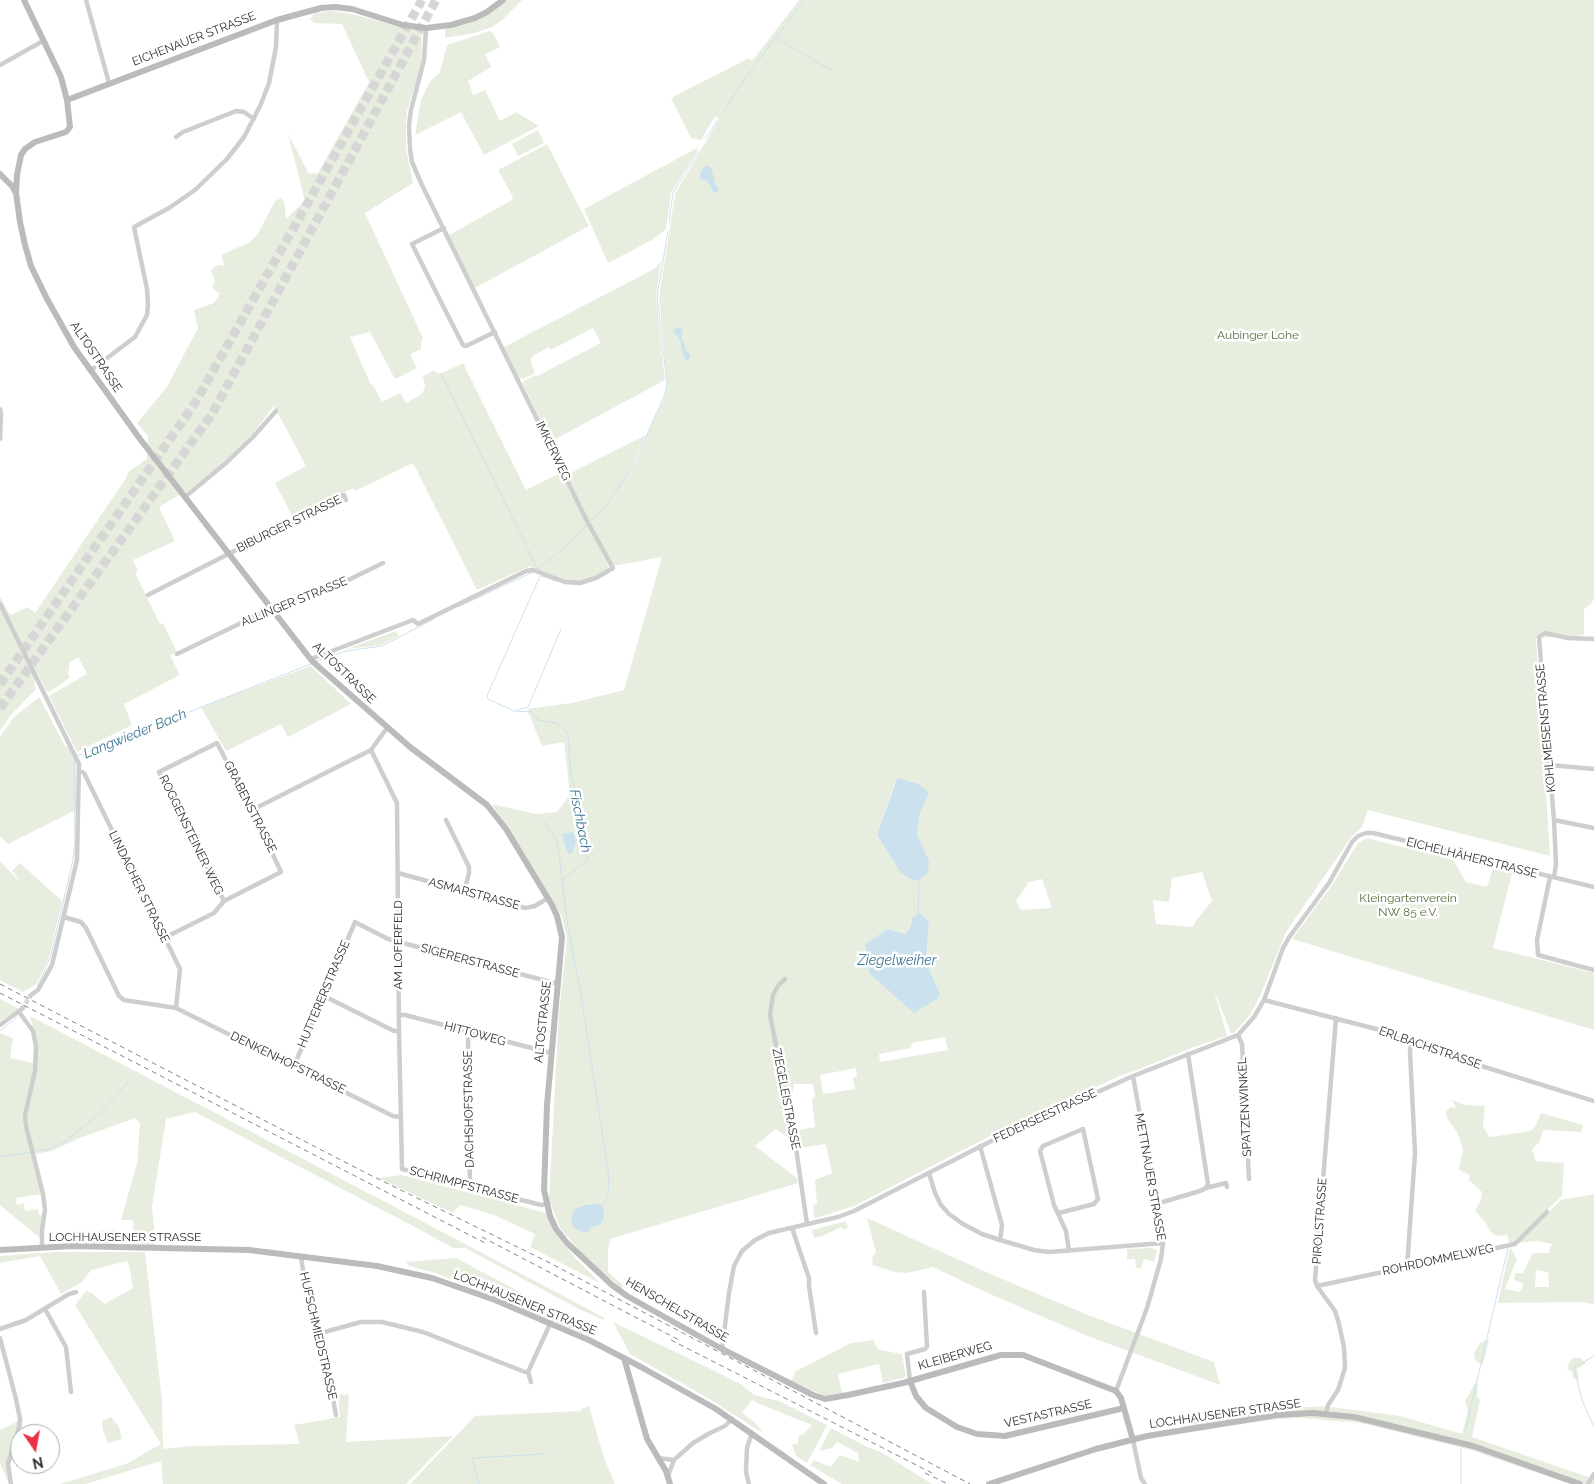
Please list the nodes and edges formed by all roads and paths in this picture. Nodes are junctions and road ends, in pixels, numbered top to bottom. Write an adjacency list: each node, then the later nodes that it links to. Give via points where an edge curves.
1 (24, 0): 6 (main road)
2 (86, 0): 8 (street)
3 (503, 0): 5 (main road, EICHENAUER STRASSE, via 487,12 464,22)
4 (277, 20): 5 (main road, EICHENAUER STRASSE, via 335,7); 8 (main road, EICHENAUER STRASSE); 10 (street, via 269,83)
5 (426, 28): 16 (street, IMKERWEG, via 423,65 409,125 410,149 416,172)
6 (43, 40): 7 (street); 9 (main road, via 61,77)
7 (0, 65)
8 (109, 83): 9 (main road, EICHENAUER STRASSE)
9 (67, 100): 13 (main road, via 70,127 25,149)
10 (254, 118): 11 (street, via 236,111); 18 (street, via 227,159 200,185 169,208 134,227 147,289 147,315 135,337)
11 (176, 136)
12 (0, 174): 14 (main road, ALTOSTRASSE)
13 (17, 175): 14 (main road); 15 (main road)
14 (3, 181): 15 (main road, ALTOSTRASSE)
15 (16, 193): 18 (main road, ALTOSTRASSE, via 31,266)
16 (444, 228): 17 (street, IMKERWEG); 17 (street, via 412,244 463,345)
17 (496, 332): 31 (street, IMKERWEG, via 613,568 580,583 526,571 418,624 413,620)
18 (90, 371): 22 (main road, ALTOSTRASSE)
19 (0, 409): 21 (street)
20 (276, 411): 22 (street, via 253,437)
21 (0, 439)
22 (185, 498): 24 (main road, ALTOSTRASSE)
23 (346, 500): 24 (street, BIBURGER STRASSE, via 344,495)
24 (230, 554): 26 (street); 28 (main road, ALTOSTRASSE)
25 (384, 563): 28 (street, ALLINGER STRASSE, via 334,586)
26 (148, 595)
27 (0, 604): 37 (street)
28 (270, 609): 30 (street, ALLINGER STRASSE); 31 (main road, ALTOSTRASSE)
29 (1594, 639): 35 (street, KOHLMEISENSTRASSE, via 1546,633 1539,637)
30 (177, 654)
31 (313, 662): 32 (main road, ALTOSTRASSE)
32 (387, 728): 34 (street); 47 (main road, ALTOSTRASSE, via 488,805)
33 (217, 743): 38 (street, GRABENSTRASSE); 48 (street, ROGGENSTEINER WEG, via 159,772)
34 (371, 750): 38 (street); 43 (street, AM LOFERFELD, via 397,800)
35 (1550, 765): 36 (street); 40 (street, KOHLMEISENSTRASSE)
36 (1594, 769)
37 (79, 770): 49 (street, via 78,850); 51 (street, LINDACHER STRASSE, via 84,773)
38 (252, 810): 48 (street, GRABENSTRASSE, via 281,872)
39 (446, 820): 46 (street, via 469,867)
40 (1554, 820): 41 (street); 44 (street, KOHLMEISENSTRASSE, via 1556,864)
41 (1594, 828)
42 (1352, 842): 44 (street, EICHELHÄHERSTRASSE, via 1358,836 1373,833); 58 (street, FEDERSEESTRASSE, via 1283,948)
43 (398, 873): 46 (street, ASMARSTRASSE); 52 (street, AM LOFERFELD)
44 (1552, 877): 45 (street, EICHELHÄHERSTRASSE); 53 (street, KOHLMEISENSTRASSE, via 1537,940 1538,955)
45 (1594, 887)
46 (464, 892): 47 (street, ASMARSTRASSE, via 525,908)
47 (548, 898): 55 (main road, ALTOSTRASSE, via 562,937)
48 (224, 902): 51 (street, via 214,913)
49 (64, 918): 56 (street, via 52,965 38,990); 59 (street, DENKENHOFSTRASSE, via 81,922 86,928 119,996 124,1000)
50 (355, 922): 52 (street, SIGERERSTRASSE); 57 (street, HUTTERERSTRASSE)
51 (164, 938): 59 (street, LINDACHER STRASSE, via 180,969)
52 (398, 942): 55 (street, SIGERERSTRASSE); 60 (street, AM LOFERFELD)
53 (1594, 970)
54 (785, 978): 84 (street, ZIEGELEISTRASSE, via 773,995 770,1015 803,1183)
55 (558, 984): 67 (main road, ALTOSTRASSE)
56 (31, 995)
57 (324, 996): 63 (street); 69 (street, HUTTERERSTRASSE)
58 (1264, 1000): 61 (street, ERLBACHSTRASSE); 65 (street, FEDERSEESTRASSE)
59 (176, 1008): 69 (street, DENKENHOFSTRASSE)
60 (399, 1015): 63 (street, AM LOFERFELD); 64 (street, HITTOWEG)
61 (1336, 1018): 66 (street, ERLBACHSTRASSE, via 1380,1030); 93 (street, PIROLSTRASSE, via 1316,1262)
62 (0, 1025): 88 (street, via 20,1011 33,1031 36,1046 35,1071 25,1115 43,1194)
63 (399, 1031): 72 (street, AM LOFERFELD)
64 (470, 1032): 67 (street, HITTOWEG); 77 (street, DACHSHOFSTRASSE)
65 (1238, 1035): 68 (street, FEDERSEESTRASSE); 76 (street, SPATZENWINKEL, via 1242,1044)
66 (1412, 1044): 71 (street, ERLBACHSTRASSE); 92 (street, via 1415,1153)
67 (551, 1053): 80 (main road, ALTOSTRASSE, via 544,1175)
68 (1188, 1054): 70 (street, FEDERSEESTRASSE); 79 (street, via 1208,1179)
69 (294, 1066): 72 (street, DENKENHOFSTRASSE)
70 (1133, 1076): 73 (street, FEDERSEESTRASSE); 81 (street, METTNAUER STRASSE)
71 (1594, 1101)
72 (400, 1117): 74 (street, AM LOFERFELD)
73 (980, 1146): 75 (street, FEDERSEESTRASSE); 86 (street, via 1002,1225)
74 (401, 1147): 77 (street, SCHRIMPFSTRASSE, via 402,1169)
75 (929, 1173): 84 (street, FEDERSEESTRASSE, via 854,1211); 86 (street, via 935,1193 950,1214 976,1231)
76 (1248, 1179)
77 (470, 1186): 80 (street, SCHRIMPFSTRASSE, via 541,1206)
78 (1227, 1187): 79 (street, via 1226,1183)
79 (1206, 1188): 81 (street)
80 (547, 1204): 102 (main road, HENSCHELSTRASSE, via 561,1236 612,1285)
81 (1156, 1204): 87 (street, METTNAUER STRASSE)
82 (1547, 1212): 92 (street, ROHRDOMMELWEG, via 1515,1244)
83 (1059, 1213): 83 (street, via 1054,1205 1041,1148 1083,1129 1098,1199 1094,1204); 90 (street)
84 (807, 1224): 85 (street, FEDERSEESTRASSE)
85 (792, 1228): 99 (street, via 810,1278); 102 (street, FEDERSEESTRASSE, via 760,1237 739,1256 730,1286)
86 (1000, 1240): 90 (street, via 1034,1250)
87 (1162, 1242): 90 (street); 109 (street, METTNAUER STRASSE, via 1161,1259 1149,1300)
88 (42, 1248): 89 (main road, LOCHHAUSENER STRASSE); 91 (main road, LOCHHAUSENER STRASSE, via 101,1246 232,1250)
89 (0, 1250)
90 (1069, 1251)
91 (301, 1257): 97 (main road, LOCHHAUSENER STRASSE, via 414,1273 495,1300); 100 (street, HUFSCHMIEDSTRASSE)
92 (1408, 1267): 93 (street, ROHRDOMMELWEG)
93 (1317, 1286): 113 (street, via 1334,1312 1343,1334 1344,1347 1342,1378)
94 (76, 1292): 96 (street)
95 (924, 1292): 107 (street, via 927,1346 907,1354)
96 (45, 1309): 98 (street); 110 (street, via 66,1347)
97 (550, 1324): 103 (main road, LOCHHAUSENER STRASSE); 105 (street)
98 (0, 1329)
99 (816, 1333)
100 (317, 1334): 105 (street, via 361,1322 382,1322 423,1332); 114 (street, HUFSCHMIEDSTRASSE, via 332,1387)
101 (0, 1338): 122 (street, via 20,1419 8,1464)
102 (722, 1349): 111 (main road, HENSCHELSTRASSE)
103 (624, 1358): 104 (main road, LOCHHAUSENER STRASSE); 106 (main road)
104 (641, 1366): 106 (main road, via 632,1370); 115 (main road, LOCHHAUSENER STRASSE)
105 (528, 1372): 108 (street)
106 (629, 1376): 118 (main road, via 647,1439)
107 (910, 1381): 109 (main road, KLEIBERWEG, via 1001,1355 1022,1355); 111 (main road, KLEIBERWEG); 112 (main road, VESTASTRASSE, via 926,1408 957,1427 977,1434 1005,1436)
108 (531, 1382)
109 (1116, 1391): 112 (main road)
110 (72, 1392)
111 (826, 1399)
112 (1124, 1408): 117 (main road)
113 (1326, 1413): 117 (main road, LOCHHAUSENER STRASSE, via 1277,1415); 128 (main road, LOCHHAUSENER STRASSE, via 1473,1446)
114 (336, 1415)
115 (732, 1419): 116 (main road, LOCHHAUSENER STRASSE); 119 (street, via 693,1443)
116 (752, 1433): 124 (street, via 746,1448); 125 (main road, LOCHHAUSENER STRASSE)
117 (1133, 1440): 126 (main road, LOCHHAUSENER STRASSE); 127 (street)
118 (657, 1457): 119 (street); 121 (main road)
119 (674, 1460): 121 (street)
120 (1594, 1474): 129 (street)
121 (668, 1476): 123 (main road)
122 (11, 1484)
123 (670, 1484)
124 (749, 1484)
125 (824, 1484)
126 (989, 1484)
127 (1144, 1484)
128 (1580, 1484)
129 (1588, 1484)

